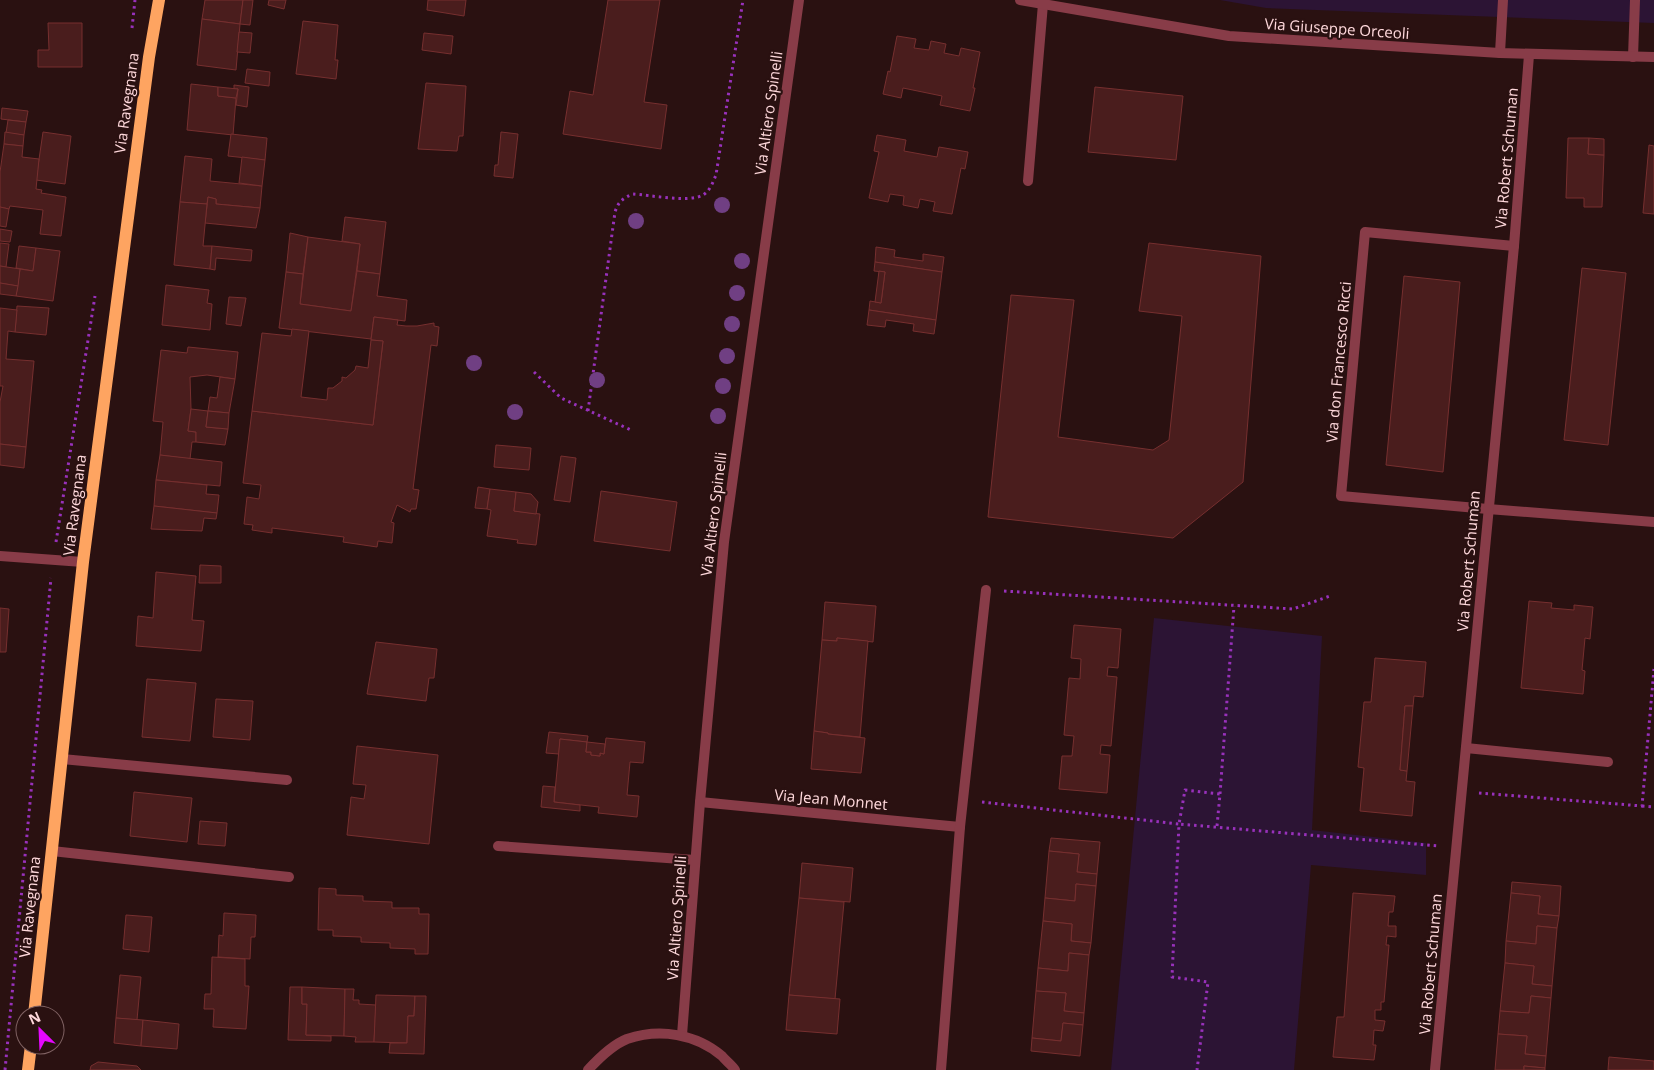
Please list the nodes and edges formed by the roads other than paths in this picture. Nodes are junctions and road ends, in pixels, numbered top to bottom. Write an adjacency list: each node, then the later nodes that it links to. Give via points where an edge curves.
1 (159, 0): 16 (main road, Via Ravegnana, via 147,66)
2 (799, 0): 22 (street, Via Altiero Spinelli, via 724,542)
3 (1020, 0): 6 (street, Via Giuseppe Orceoli)
4 (1503, 0): 7 (street)
5 (1635, 0): 9 (street)
6 (1043, 4): 7 (street, Via Giuseppe Orceoli, via 1229,36); 11 (street)
7 (1500, 53): 8 (street, Via Giuseppe Orceoli)
8 (1529, 55): 9 (street, Via Giuseppe Orceoli); 12 (street, Via Robert Schuman)
9 (1633, 57): 10 (street, Via Giuseppe Orceoli)
10 (1654, 57)
11 (1028, 181)
12 (1514, 246): 13 (street, Via Robert Schuman); 13 (street, Via don Francesco Ricci, via 1366,232 1364,242 1341,496)
13 (1488, 509): 14 (street); 18 (street, Via Robert Schuman)
14 (1654, 522)
15 (0, 556): 16 (street)
16 (84, 562): 19 (main road, Via Ravegnana)
17 (986, 590): 23 (street)
18 (1466, 748): 20 (street); 35 (street, Via Robert Schuman)
19 (62, 759): 21 (street); 25 (main road, Via Ravegnana)
20 (1608, 762)
21 (287, 780)
22 (700, 802): 23 (street, Via Jean Monnet); 26 (street, Via Altiero Spinelli)
23 (960, 827): 34 (street)
24 (498, 846): 26 (street)
25 (52, 851): 27 (street); 28 (main road, Via Ravegnana)
26 (695, 860): 29 (street, Via Altiero Spinelli)
27 (289, 877)
28 (35, 1005)
29 (682, 1035): 32 (street, via 654,1033 626,1039 602,1054); 33 (street, via 711,1046)
30 (30, 1055): 31 (main road)
31 (28, 1070)
32 (588, 1070)
33 (735, 1070)
34 (941, 1070)
35 (1435, 1070)

